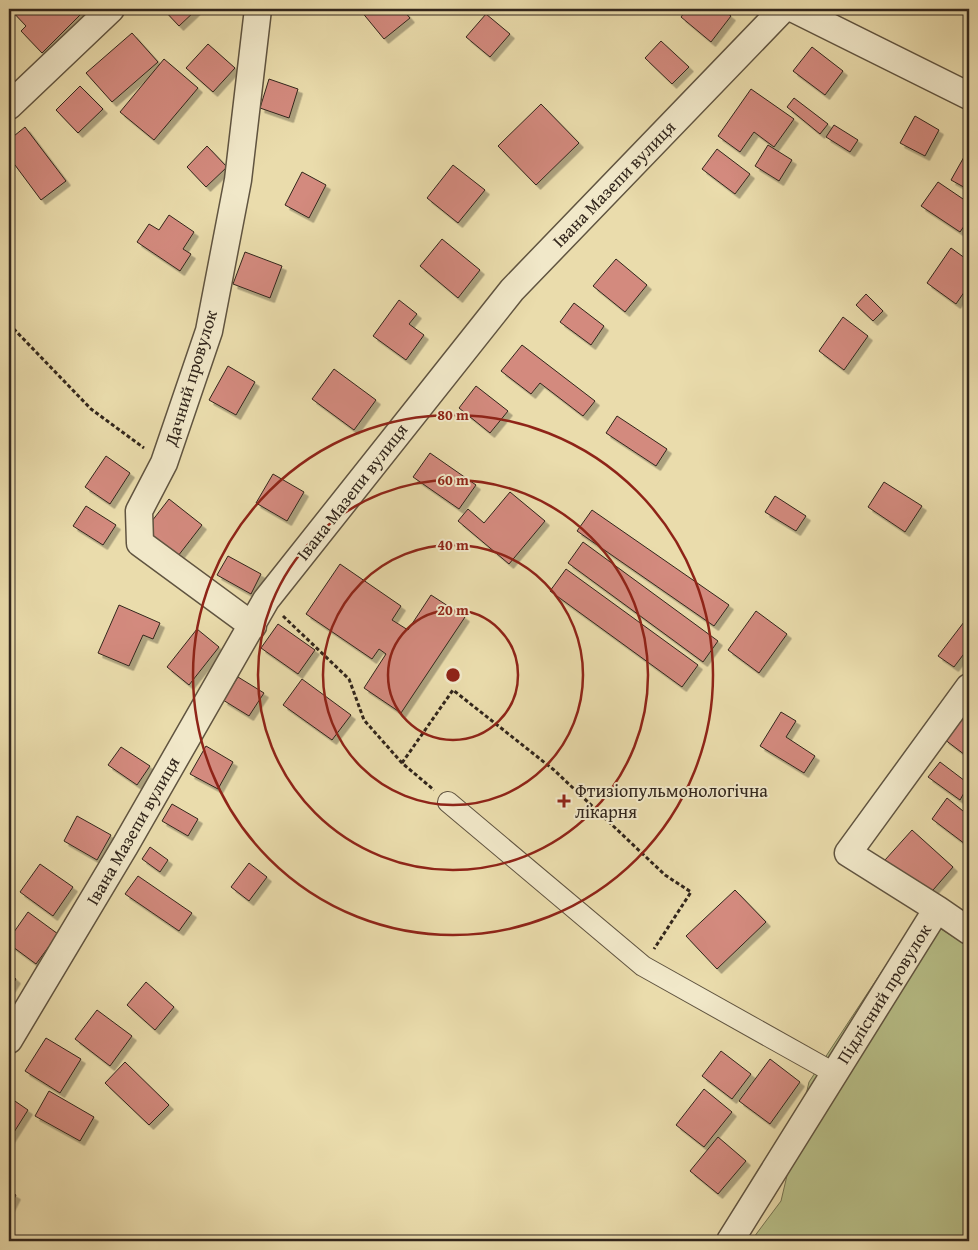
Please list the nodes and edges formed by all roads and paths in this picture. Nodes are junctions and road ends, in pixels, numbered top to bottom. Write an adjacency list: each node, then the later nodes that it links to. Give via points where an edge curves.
1 (111, 9): 6 (street)
2 (258, 9): 8 (street, Дачний провулок, via 238,180 209,331)
3 (783, 9): 9 (street, Івана Мазепи вулиця, via 512,290)
4 (794, 9): 5 (street)
5 (969, 96)
6 (9, 106)
7 (9, 324): 8 (path, via 91,409)
8 (164, 463): 10 (street, Дачний провулок, via 138,511 140,543)
9 (266, 600): 10 (street, Івана Мазепи вулиця); 12 (path, via 348,680 364,720)
10 (253, 626): 17 (street, Івана Мазепи вулиця, via 126,846)
11 (969, 688): 14 (street, Підлісний провулок, via 848,853)
12 (402, 763): 13 (path); 16 (path, via 453,690 554,770 664,875 691,892)
13 (448, 802): 16 (street)
14 (937, 909): 15 (street); 18 (street, Підлісний провулок)
15 (969, 931)
16 (643, 966): 18 (street)
17 (11, 1032)
18 (834, 1073): 19 (street, Підлісний провулок)
19 (730, 1241)

